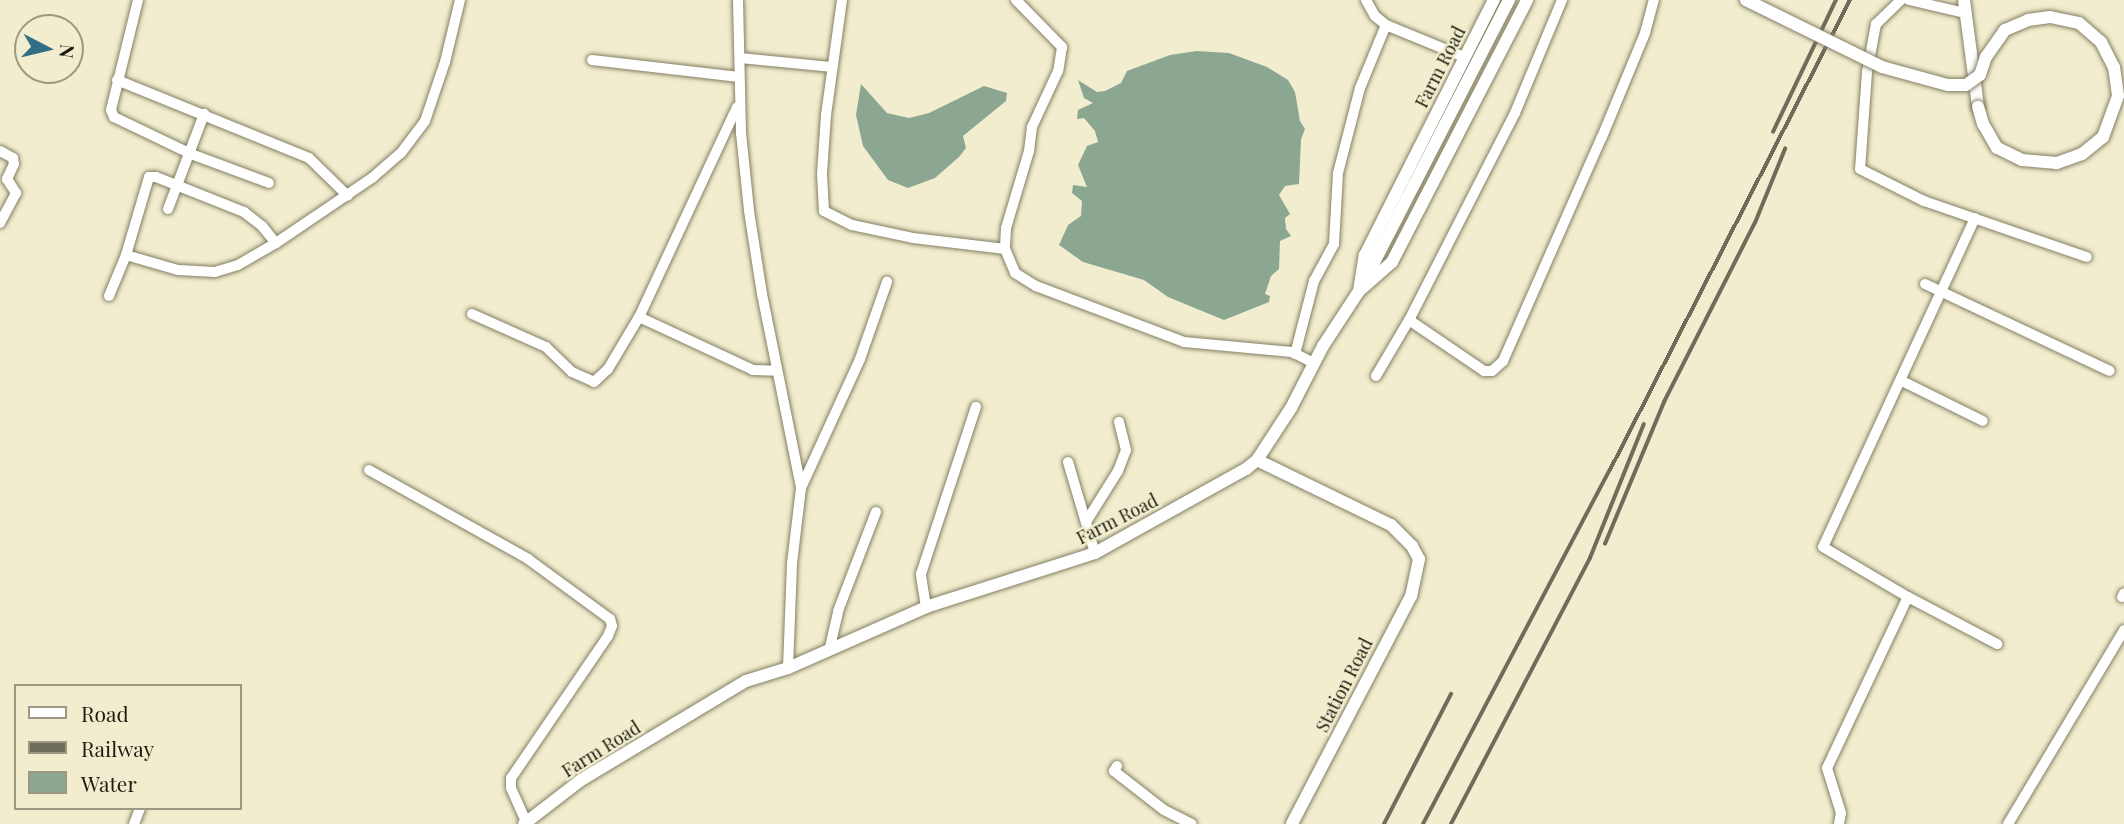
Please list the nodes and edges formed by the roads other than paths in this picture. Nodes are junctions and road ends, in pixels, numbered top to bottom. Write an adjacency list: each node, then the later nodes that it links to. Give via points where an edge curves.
1 (138, 0): 22 (street)
2 (460, 0): 30 (street, via 425,121 401,153)
3 (738, 0): 18 (street)
4 (842, 0): 20 (street)
5 (1016, 0): 35 (street, via 1062,47 1058,71 1032,127 1006,228)
6 (1366, 0): 16 (street)
7 (1494, 0): 17 (main road, Farm Road)
8 (1509, 0): 40 (main road)
9 (1527, 0): 40 (main road, via 1392,262)
10 (1562, 0): 45 (street, via 1515,113)
11 (1654, 0): 45 (street, via 1602,137 1499,368 1484,371)
12 (1746, 0): 15 (main road, bridge, via 1882,67 1948,85 1966,85 1980,75 2005,30 2050,17 2079,23 2101,42 2114,67 2118,96 2103,137 2082,154 2057,163 2022,160 1997,148 1978,107)
13 (1901, 0): 32 (street, via 1877,23 1867,72 1860,169 1924,201)
14 (1909, 0): 15 (street)
15 (1965, 6)
16 (1386, 25): 17 (street); 46 (street, via 1360,88 1338,173 1334,244 1314,281)
17 (1464, 57): 40 (main road, Farm Road, via 1365,255)
18 (740, 58): 20 (street); 21 (street)
19 (592, 60): 21 (street)
20 (831, 67): 35 (street, via 822,174 824,211 852,225 913,238)
21 (739, 77): 23 (street)
22 (117, 80): 24 (street); 26 (street, via 111,110 114,117)
23 (739, 104): 44 (street); 49 (street, via 749,211)
24 (205, 114): 26 (street); 30 (street, via 309,158)
25 (0, 151): 27 (street, via 13,158 14,164)
26 (191, 154): 28 (street); 29 (street)
27 (3, 177): 33 (street, via 16,193)
28 (269, 183)
29 (179, 186): 31 (street); 34 (street, via 244,212); 36 (street, via 149,177)
30 (348, 196): 34 (street)
31 (168, 209)
32 (1975, 218): 37 (street); 41 (street)
33 (0, 223)
34 (276, 243): 36 (street, via 238,265 215,272 178,270)
35 (1005, 249): 46 (street, via 1015,272 1036,286 1147,331 1210,346)
36 (126, 254): 42 (street)
37 (2087, 257)
38 (887, 282): 58 (street, via 860,359)
39 (1924, 284): 41 (street)
40 (1359, 291): 47 (main road, Farm Road)
41 (1943, 292): 48 (street); 51 (street)
42 (109, 296)
43 (472, 314): 44 (street, via 546,347 572,372 594,382 608,369)
44 (639, 317): 49 (street, via 753,370)
45 (1409, 320): 50 (street)
46 (1295, 354): 47 (street)
47 (1314, 363): 55 (main road, Farm Road)
48 (2110, 371)
49 (777, 372): 58 (street)
50 (1377, 376)
51 (1902, 381): 53 (street); 62 (street, via 1823,547)
52 (976, 407): 63 (street, via 921,574)
53 (1983, 421)
54 (1119, 422): 60 (street, via 1126,450)
55 (1257, 460): 61 (main road, Farm Road); 71 (main road, Station Road, via 1391,525 1419,559 1411,596)
56 (1069, 462): 60 (street)
57 (369, 470): 69 (street, via 528,559 610,619 608,636 511,778)
58 (801, 488): 67 (street, via 792,564)
59 (876, 513): 66 (street, via 838,611)
60 (1086, 522): 61 (street)
61 (1095, 553): 63 (main road, Farm Road)
62 (1908, 597): 65 (street); 72 (street, via 1827,768 1841,813)
63 (926, 607): 66 (main road, Farm Road)
64 (2124, 630): 73 (street)
65 (1997, 644)
66 (830, 647): 67 (main road, Farm Road)
67 (788, 668): 69 (main road, Farm Road, via 746,681 581,780)
68 (1117, 766): 70 (street, via 1114,771 1164,810)
69 (525, 823)
70 (1192, 824)
71 (1292, 824)
72 (1839, 824)
73 (2008, 824)

